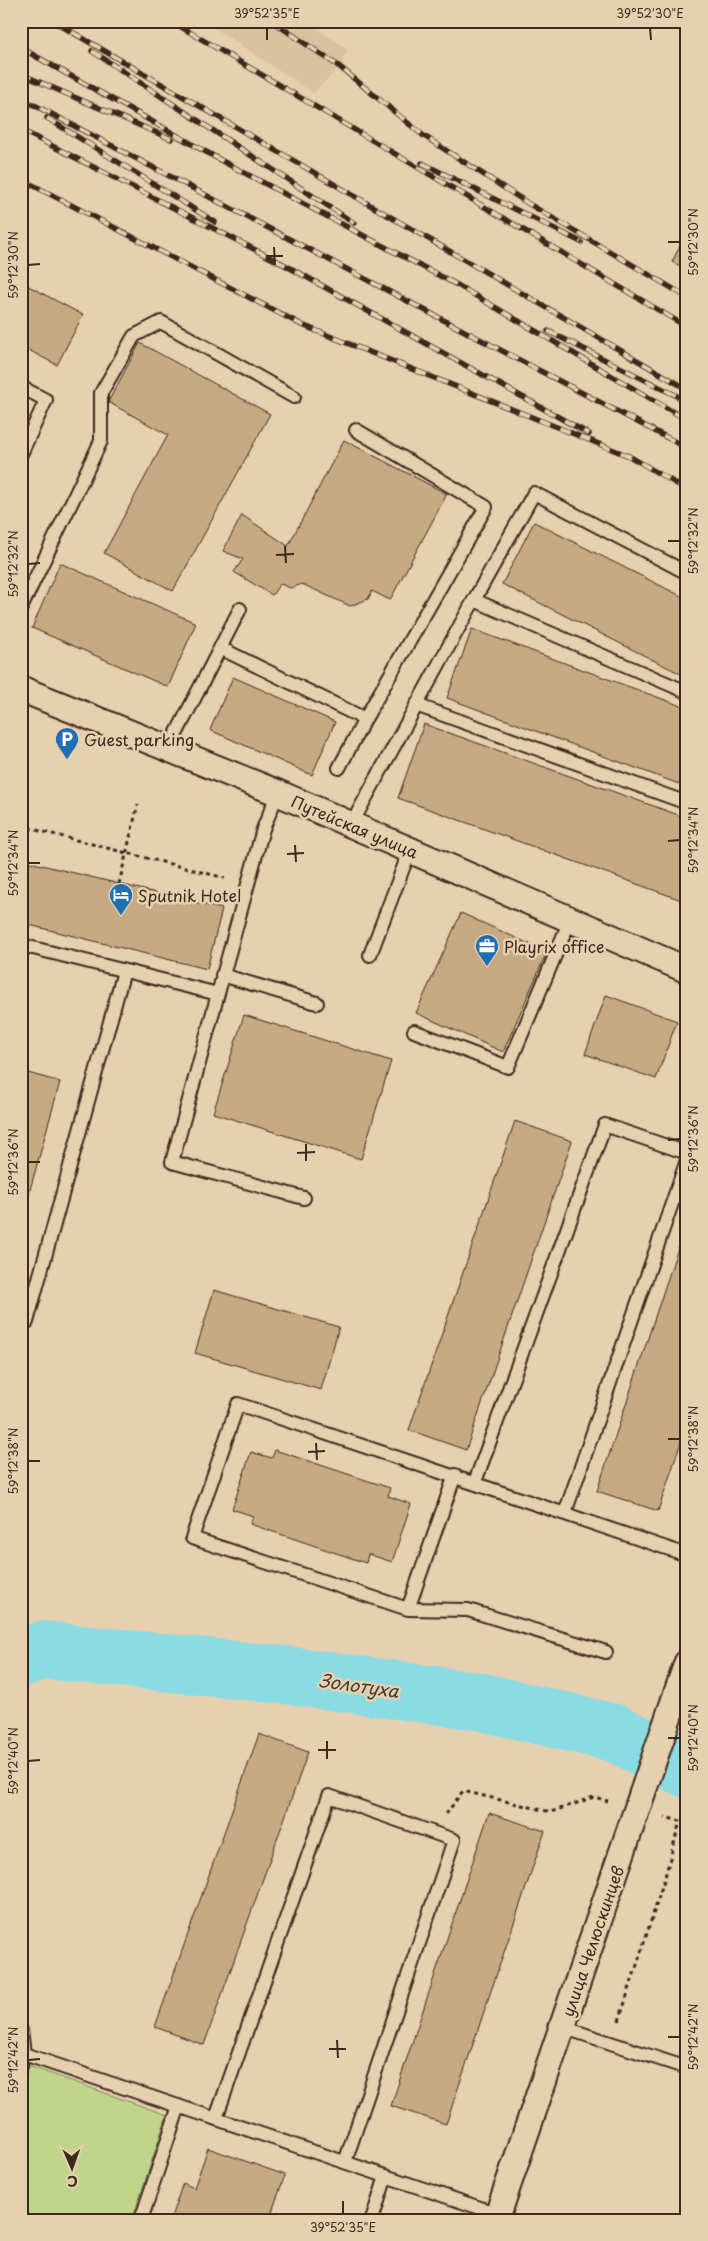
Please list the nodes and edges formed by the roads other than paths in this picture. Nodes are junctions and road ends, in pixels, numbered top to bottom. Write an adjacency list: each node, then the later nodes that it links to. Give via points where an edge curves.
1 (21, 387): 4 (lane, via 46,400)
2 (294, 397): 7 (lane, via 161,322 134,336 101,393 101,441)
3 (356, 430): 13 (lane, via 486,507)
4 (21, 454)
5 (687, 572): 6 (lane, via 534,493)
6 (474, 600): 11 (lane); 12 (lane)
7 (21, 608)
8 (240, 609): 9 (lane)
9 (220, 648): 13 (lane); 14 (lane)
10 (21, 689): 14 (street, Путейская улица)
11 (687, 692)
12 (416, 705): 17 (lane); 18 (lane)
13 (365, 719): 15 (lane)
14 (169, 748): 16 (street, Путейская улица)
15 (339, 768)
16 (278, 793): 18 (street, Путейская улица); 25 (lane, via 263,829)
17 (687, 803)
18 (352, 825): 19 (street, Путейская улица)
19 (410, 850): 20 (street, Путейская улица); 22 (lane)
20 (570, 920): 23 (street, Путейская улица); 28 (lane, via 508,1067)
21 (21, 945): 24 (lane)
22 (370, 955)
23 (687, 970)
24 (124, 971): 26 (lane); 32 (lane)
25 (222, 975): 26 (lane); 27 (lane)
26 (218, 994): 31 (lane, via 172,1162)
27 (317, 1003)
28 (414, 1031)
29 (687, 1153): 34 (lane, via 605,1125)
30 (687, 1160): 35 (lane)
31 (304, 1198)
32 (27, 1322)
33 (454, 1475): 34 (lane); 37 (lane); 37 (lane, via 238,1404 192,1538)
34 (475, 1482): 35 (lane)
35 (565, 1513): 36 (lane)
36 (687, 1555)
37 (408, 1609): 38 (lane, via 468,1610)
38 (606, 1652)
39 (686, 1669): 40 (street, улица Челюскинцев)
40 (562, 2027): 43 (lane); 48 (street, улица Челюскинцев)
41 (21, 2030): 42 (lane)
42 (22, 2060): 44 (lane)
43 (687, 2068)
44 (179, 2106): 45 (lane); 49 (lane)
45 (216, 2118): 46 (lane); 46 (lane, via 329,1796 454,1840)
46 (345, 2162): 47 (lane)
47 (386, 2176): 48 (lane); 50 (lane)
48 (497, 2217)
49 (140, 2220)
50 (372, 2220)

